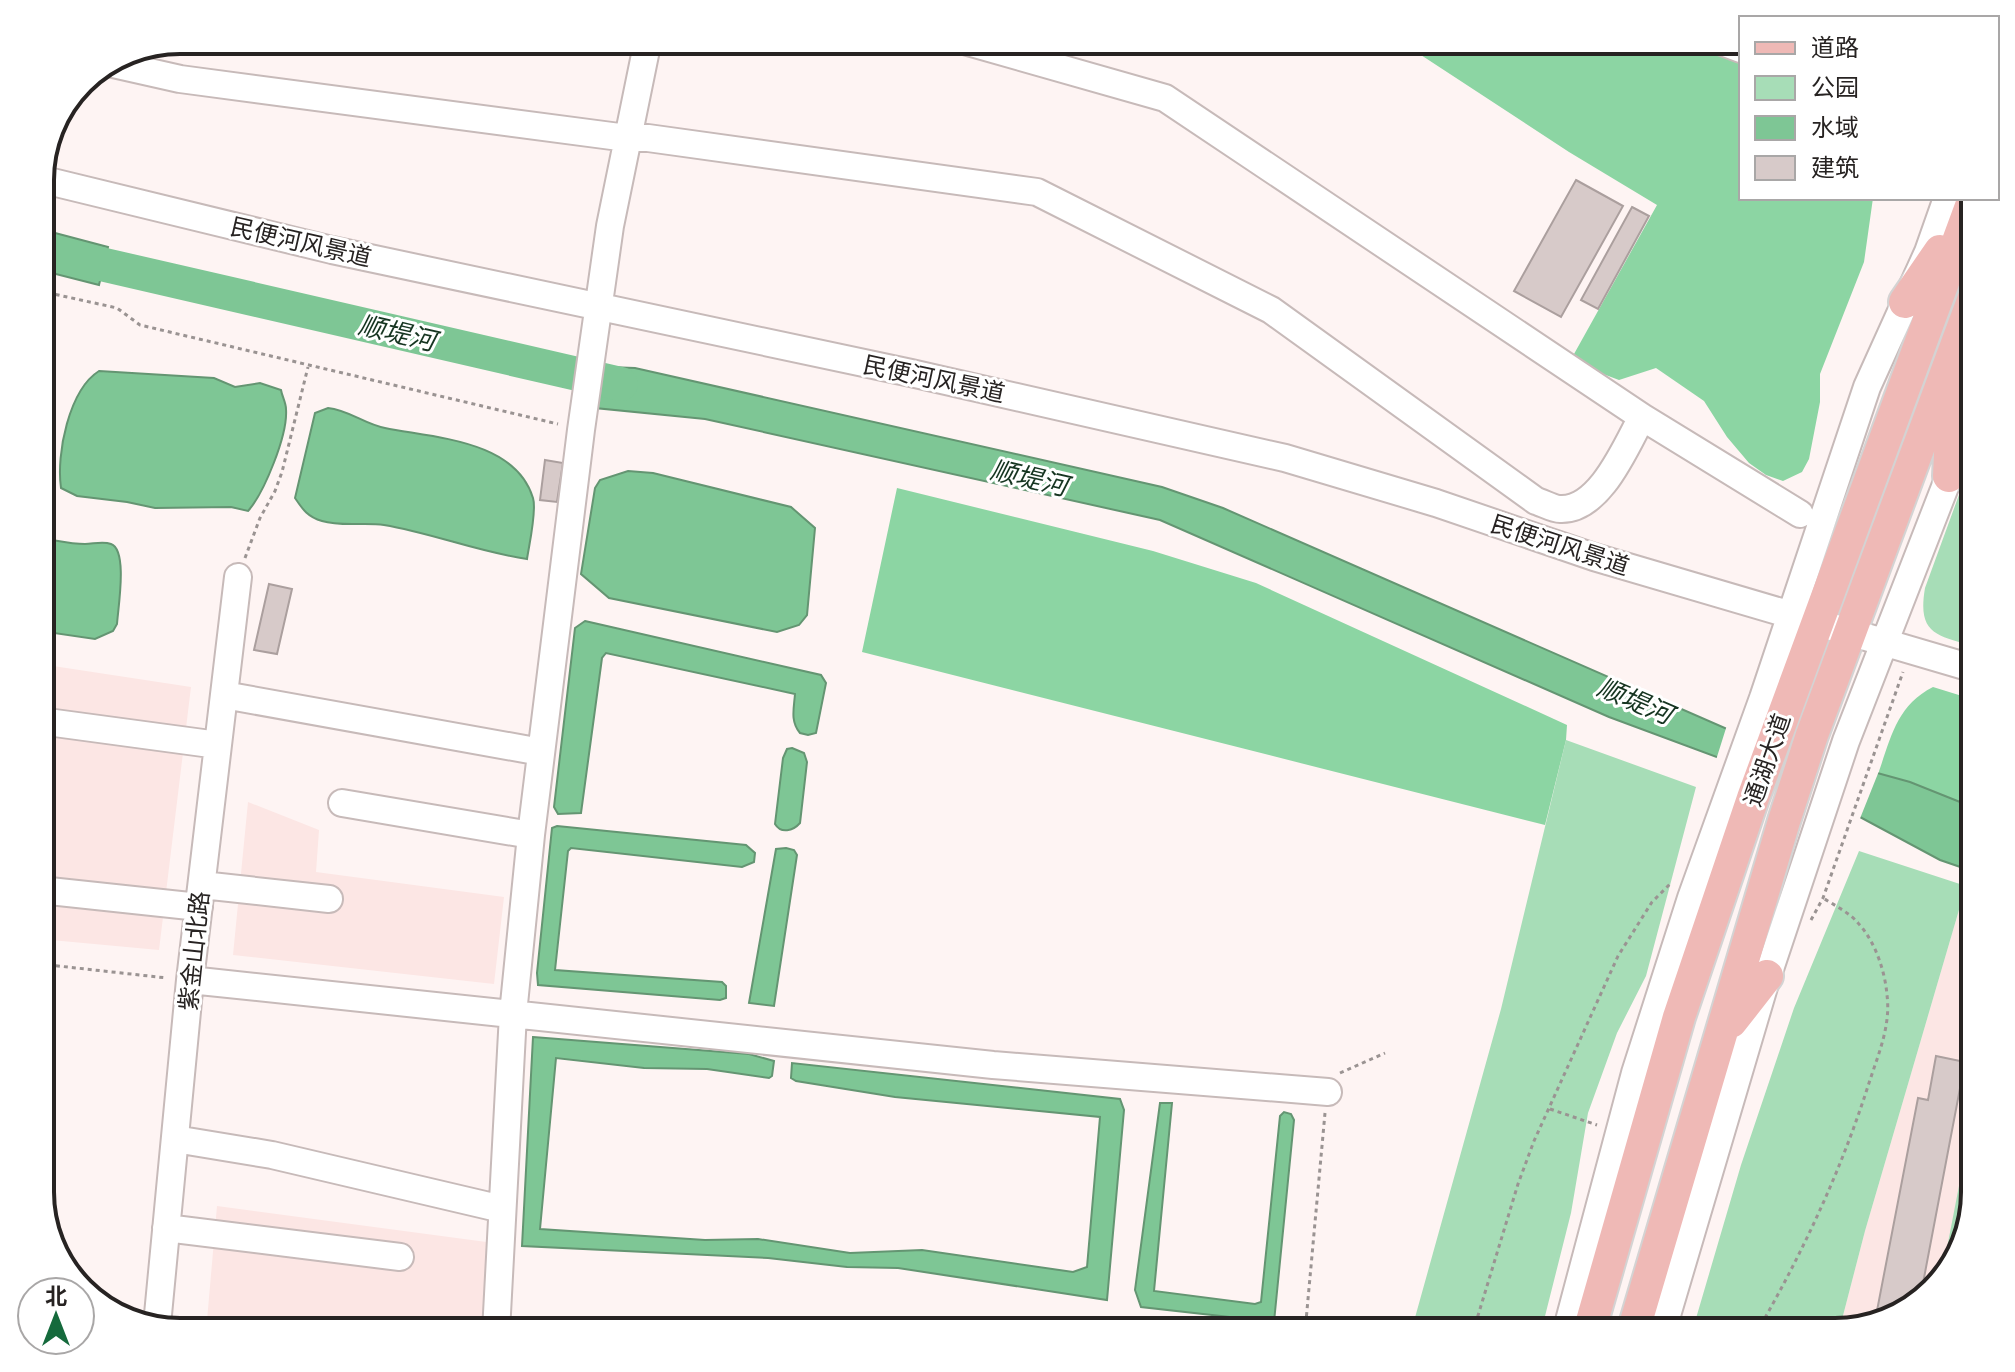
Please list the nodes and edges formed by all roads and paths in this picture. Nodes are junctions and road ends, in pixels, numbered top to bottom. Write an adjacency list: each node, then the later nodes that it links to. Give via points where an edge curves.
1 (645, 54): 4 (street)
2 (1010, 54): 14 (street, via 1165,98)
3 (126, 67): 4 (street, via 180,79)
4 (627, 138): 10 (street); 14 (street, via 1037,192 1271,310 1536,501 1560,509 1577,505 1606,482)
5 (54, 182): 10 (street, 民便河风景道)
6 (1961, 207): 9 (main road, via 1940,251)
7 (1961, 208): 18 (main road, 通湖大道)
8 (54, 294): 13 (path, via 117,308 140,325)
9 (1905, 302): 22 (street, via 1867,387)
10 (598, 313): 15 (street); 22 (street, 民便河风景道, via 911,373 1285,458)
11 (1961, 331): 12 (main road, 通湖大道)
12 (1955, 346): 17 (main road); 20 (main road, 通湖大道)
13 (308, 367): 15 (path); 21 (path, via 282,472)
14 (1642, 417): 19 (street)
15 (582, 424): 30 (street)
16 (1961, 446): 17 (street)
17 (1949, 476): 24 (street)
18 (1861, 502): 20 (main road, via 1870,514); 22 (main road, 通湖大道)
19 (1800, 514)
20 (1894, 515): 23 (main road, 通湖大道)
21 (238, 577): 26 (street, 紫金山北路)
22 (1804, 618): 23 (street, 民便河风景道); 31 (main road, 通湖大道)
23 (1851, 631): 24 (street, 民便河风景道); 46 (main road, 通湖大道, via 1784,821)
24 (1885, 642): 25 (street, 民便河风景道); 43 (street)
25 (1961, 665)
26 (224, 695): 28 (street, 紫金山北路); 30 (street)
27 (54, 723): 28 (street)
28 (218, 745): 38 (street, 紫金山北路)
29 (1875, 747): 35 (path)
30 (541, 752): 34 (street)
31 (1743, 792): 33 (street); 39 (main road, 通湖大道)
32 (342, 803): 34 (street)
33 (1719, 823): 39 (main road); 59 (street, via 1635,1073)
34 (531, 835): 45 (street)
35 (1844, 837)
36 (1677, 878): 49 (path, via 1652,902 1618,956)
37 (54, 891): 38 (street)
38 (200, 896): 41 (street); 44 (street, 紫金山北路)
39 (1720, 897): 60 (main road, 通湖大道, via 1679,1017)
40 (1823, 898): 63 (path, via 1858,922 1872,945 1884,974 1888,1023 1826,1201)
41 (329, 899)
42 (54, 965): 44 (path)
43 (1767, 976): 46 (main road); 62 (street)
44 (190, 980): 45 (street); 51 (street, 紫金山北路)
45 (513, 1014): 48 (street, via 993,1065); 52 (street)
46 (1719, 1037): 61 (main road, 通湖大道)
47 (1385, 1053): 48 (path, via 1343,1070)
48 (1328, 1092): 57 (path)
49 (1550, 1109): 50 (path); 58 (path, via 1518,1184)
50 (1597, 1125)
51 (175, 1139): 52 (street, via 272,1155); 53 (street, 紫金山北路)
52 (502, 1209): 56 (street)
53 (166, 1228): 54 (street); 55 (street, 紫金山北路)
54 (400, 1257)
55 (158, 1316)
56 (497, 1318)
57 (1306, 1318)
58 (1477, 1318)
59 (1570, 1318)
60 (1593, 1318)
61 (1637, 1318)
62 (1666, 1318)
63 (1764, 1318)

